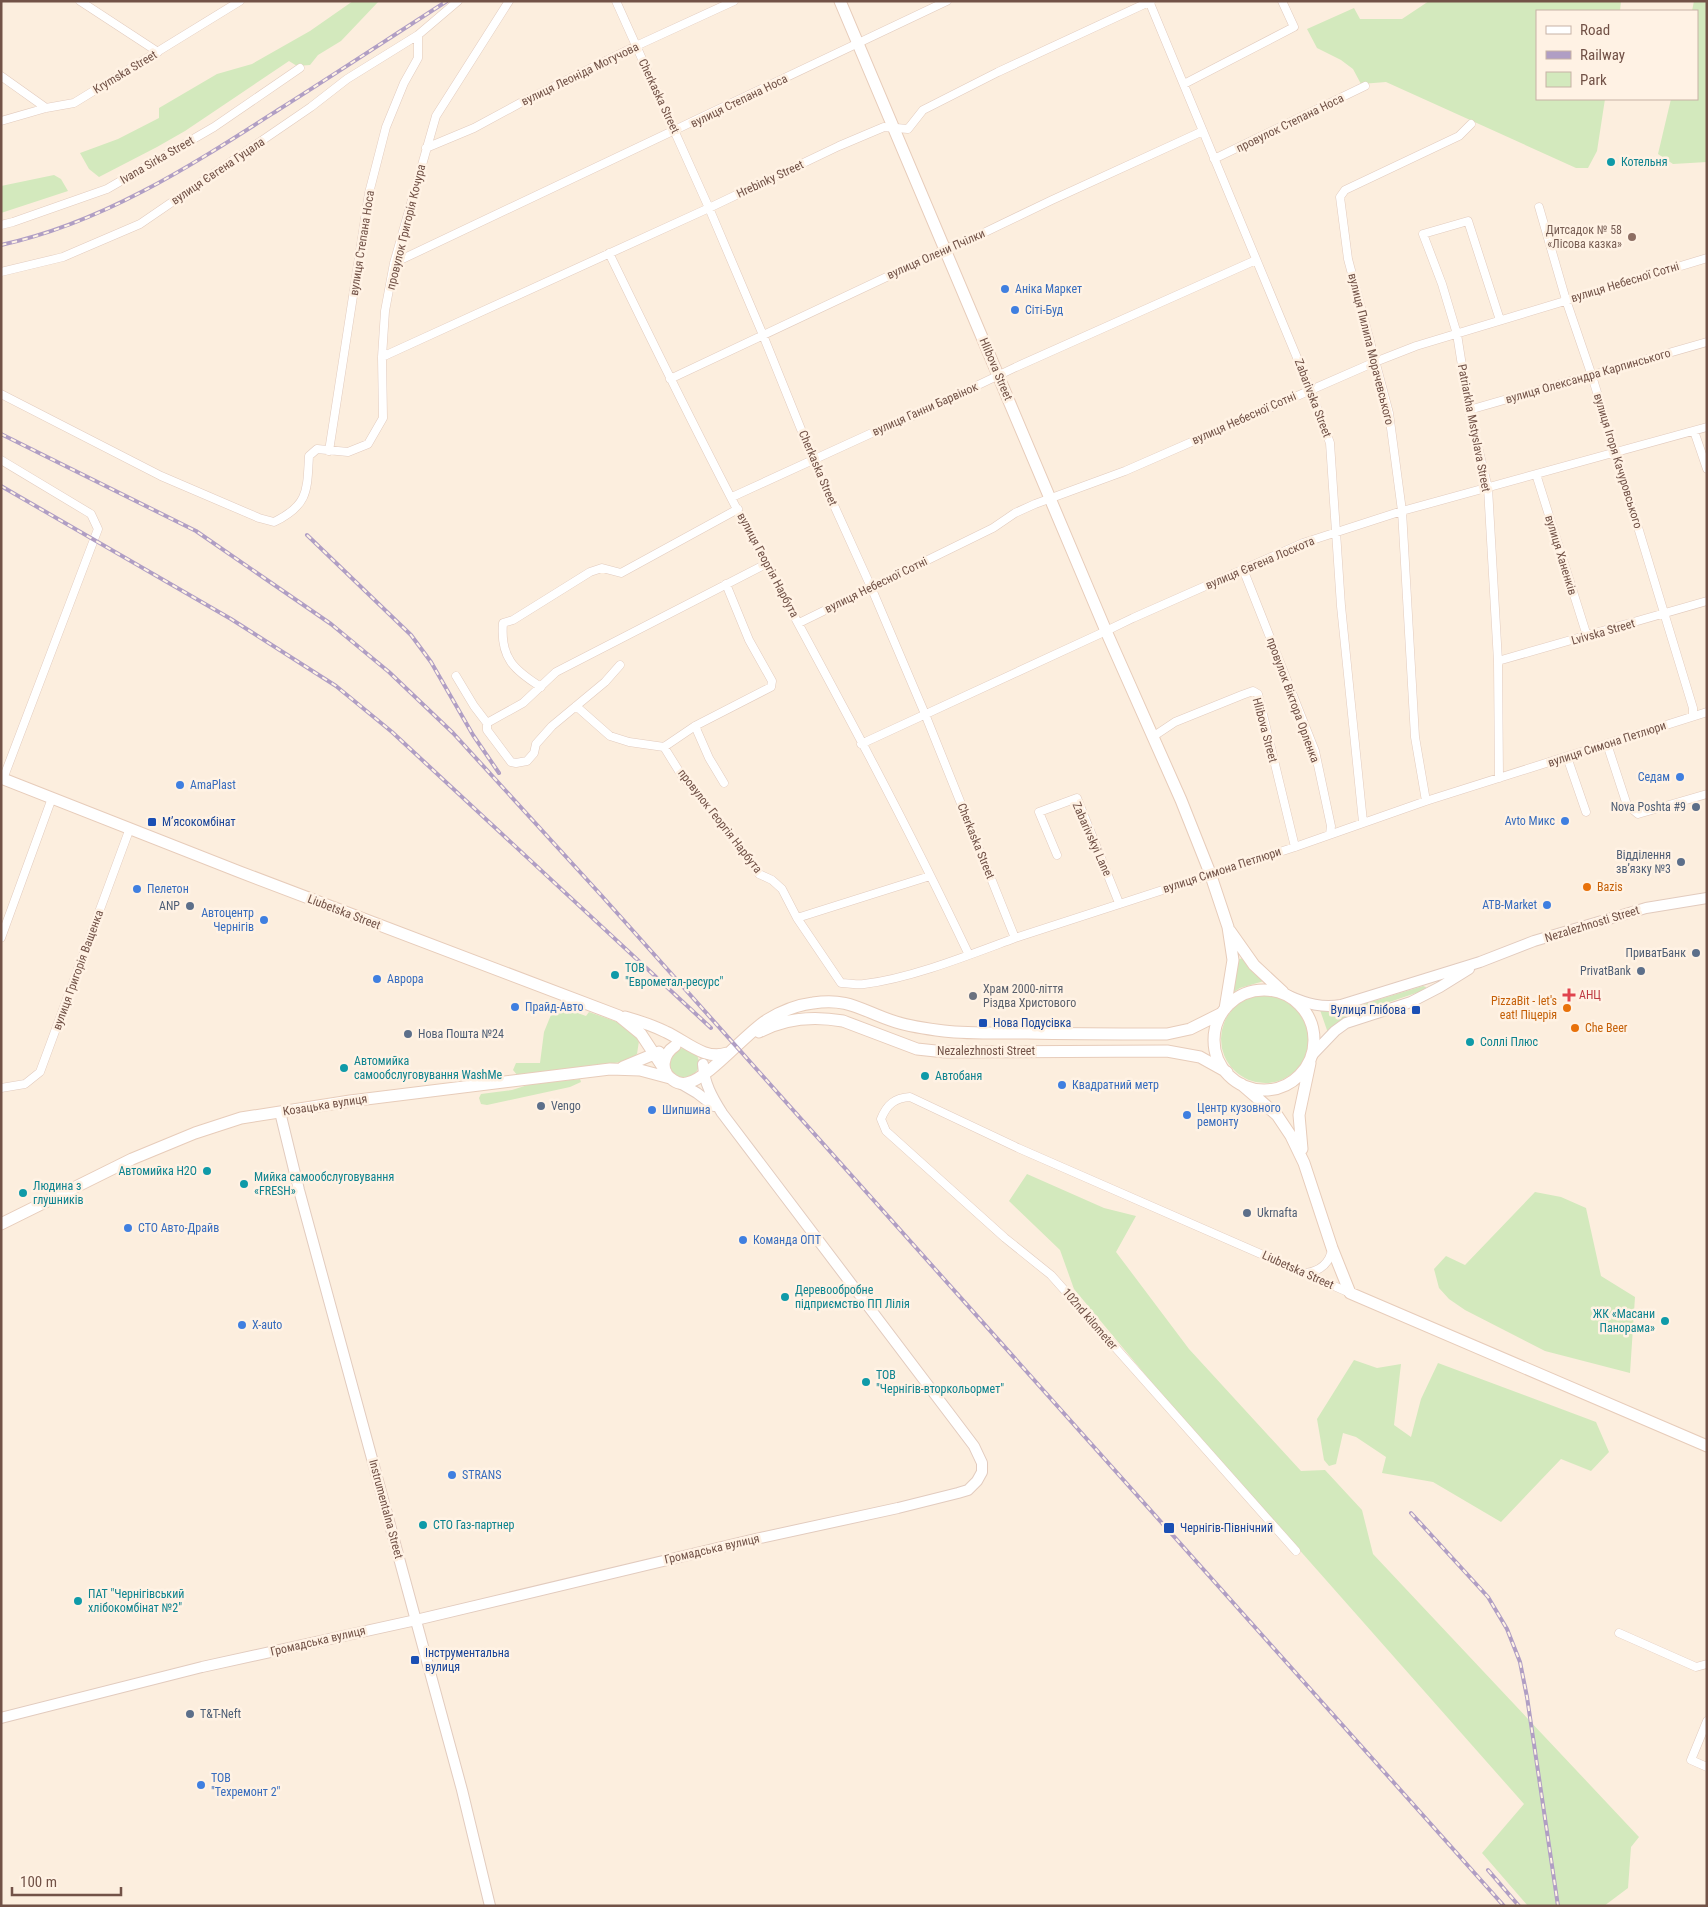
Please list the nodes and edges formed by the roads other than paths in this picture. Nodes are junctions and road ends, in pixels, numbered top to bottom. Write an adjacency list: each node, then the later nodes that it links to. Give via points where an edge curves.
1 (80, 1): 14 (street)
2 (240, 1): 14 (street, Krymska Street)
3 (458, 1): 11 (street)
4 (509, 1): 25 (street, провулок Григорія Кочура, via 436,116)
5 (616, 1): 13 (street, Cherkaska Street)
6 (734, 1): 13 (street, вулиця Леоніда Могучова)
7 (840, 1): 12 (main road, Hlibova Street)
8 (947, 1): 12 (street, вулиця Степана Носа)
9 (1282, 1): 17 (street, via 1294,27)
10 (1150, 2): 17 (street, Zabarivska Street); 22 (street, Hrebinky Street, via 923,110 908,129)
11 (418, 36): 35 (street, вулиця Євгена Гуцала, via 347,80 140,224 64,257); 51 (street, вулиця Степана Носа, via 418,58 386,127 369,193)
12 (858, 44): 22 (main road, Hlibova Street); 23 (street, вулиця Степана Носа)
13 (636, 46): 23 (street, Cherkaska Street); 25 (street, вулиця Леоніда Могучова, via 474,128)
14 (158, 52): 19 (street, Krymska Street, via 74,103)
15 (300, 68): 29 (street, Ivana Sirka Street, via 214,127 108,189)
16 (1, 76): 19 (street)
17 (1184, 84): 24 (street, Zabarivska Street)
18 (1365, 86): 26 (street, провулок Степана Носа)
19 (46, 108): 20 (street, Krymska Street)
20 (1, 121)
21 (1471, 124): 42 (street, вулиця Пилипа Морачевського, via 1458,136 1346,190 1340,197 1348,259)
22 (895, 129): 28 (street, Hrebinky Street, via 884,127 839,146); 30 (main road, Hlibova Street)
23 (676, 131): 28 (street, Cherkaska Street); 34 (street, вулиця Степана Носа)
24 (1203, 131): 26 (street, Zabarivska Street); 30 (street, вулиця Олени Пчілки)
25 (426, 148): 34 (street, провулок Григорія Кочура)
26 (1214, 159): 33 (street, Zabarivska Street)
27 (1539, 207): 36 (street, вулиця Ігоря Качуровського)
28 (709, 208): 31 (street, Hrebinky Street); 39 (street, Cherkaska Street)
29 (1, 225)
30 (946, 249): 39 (street, вулиця Олени Пчілки); 43 (main road, Hlibova Street)
31 (609, 253): 41 (street, Hrebinky Street); 45 (street, вулиця Георгія Нарбута)
32 (1707, 258): 36 (street, вулиця Небесної Сотні)
33 (1256, 260): 43 (street, вулиця Ганни Барвінок); 46 (street, Zabarivska Street)
34 (394, 263): 41 (street, провулок Григорія Кочура, via 385,311)
35 (1, 272)
36 (1566, 300): 37 (street, вулиця Небесної Сотні); 44 (street, вулиця Ігоря Качуровського)
37 (1500, 320): 38 (street, вулиця Небесної Сотні); 38 (street, Patriarkha Mstyslava Street, via 1468,221 1423,234)
38 (1457, 334): 42 (street, вулиця Небесної Сотні); 48 (street, Patriarkha Mstyslava Street)
39 (763, 335): 45 (street, вулиця Олени Пчілки); 53 (street, Cherkaska Street)
40 (1707, 342): 44 (street, вулиця Олександра Карпинського)
41 (382, 357): 51 (street, провулок Григорія Кочура, via 384,418 368,444 348,452)
42 (1375, 362): 46 (street, вулиця Небесної Сотні); 61 (street, вулиця Пилипа Морачевського, via 1390,413)
43 (999, 375): 53 (street, вулиця Ганни Барвінок); 59 (main road, Hlibova Street)
44 (1592, 376): 48 (street, вулиця Олександра Карпинського); 52 (street, вулиця Ігоря Качуровського)
45 (670, 379): 58 (street, вулиця Георгія Нарбута)
46 (1310, 389): 59 (street, вулиця Небесної Сотні, via 1125,470); 62 (street, Zabarivska Street, via 1330,443)
47 (1, 394): 51 (street, провулок Григорія Кочура, via 161,476 274,522 302,501 309,456 317,449)
48 (1469, 410): 57 (street, Patriarkha Mstyslava Street)
49 (1707, 427): 50 (street, вулиця Євгена Лоскота)
50 (1694, 431): 52 (street, вулиця Євгена Лоскота); 55 (street)
51 (329, 451)
52 (1616, 452): 56 (street, вулиця Євгена Лоскота); 68 (street, вулиця Ігоря Качуровського)
53 (813, 459): 58 (street, вулиця Ганни Барвінок); 66 (street, Cherkaska Street)
54 (1, 460): 88 (street, via 91,514 98,529)
55 (1707, 469)
56 (1536, 474): 57 (street, вулиця Євгена Лоскота); 71 (street, вулиця Ханенків)
57 (1488, 488): 61 (street, вулиця Євгена Лоскота); 72 (street, Patriarkha Mstyslava Street)
58 (732, 497): 60 (street, вулиця Георгія Нарбута)
59 (1050, 499): 66 (street, вулиця Небесної Сотні); 70 (main road, Hlibova Street)
60 (738, 509): 63 (street, вулиця Георгія Нарбута); 75 (street, via 621,573 602,568 590,572 513,620 502,623 506,653 513,668)
61 (1402, 511): 62 (street, вулиця Євгена Лоскота); 92 (street, вулиця Пилипа Морачевського, via 1415,737)
62 (1335, 532): 64 (street, вулиця Євгена Лоскота); 94 (street, Zabarivska Street)
63 (766, 564): 65 (street); 69 (street, вулиця Георгія Нарбута)
64 (1243, 568): 70 (street, вулиця Євгена Лоскота); 96 (street, провулок Віктора Орленка, via 1315,751)
65 (726, 584): 75 (street, via 556,672); 81 (street, via 772,687)
66 (871, 587): 69 (street, вулиця Небесної Сотні); 78 (street, Cherkaska Street)
67 (1707, 601): 68 (street, Lvivska Street)
68 (1666, 614): 71 (street, Lvivska Street); 79 (street, вулиця Ігоря Качуровського)
69 (799, 623): 83 (street, вулиця Георгія Нарбута)
70 (1106, 631): 78 (street, вулиця Євгена Лоскота); 82 (main road, Hlibova Street)
71 (1587, 636): 72 (street, Lvivska Street)
72 (1498, 661): 87 (street, Patriarkha Mstyslava Street)
73 (620, 666): 76 (street)
74 (456, 676): 80 (street)
75 (541, 687): 80 (street, via 523,703)
76 (576, 706): 80 (street, via 552,726 536,744 527,761 516,764 511,762 487,730); 85 (street, via 610,736)
77 (1707, 712): 79 (street, вулиця Симона Петлюри)
78 (925, 714): 83 (street, вулиця Євгена Лоскота); 107 (street, Cherkaska Street)
79 (1693, 716): 84 (street, вулиця Симона Петлюри)
80 (487, 722)
81 (696, 726): 85 (street); 89 (street)
82 (1154, 736): 97 (street, Hlibova Street, via 1175,722 1253,691 1258,694); 99 (main road, Hlibova Street)
83 (861, 744): 100 (street, вулиця Георгія Нарбута)
84 (1607, 744): 86 (street, вулиця Симона Петлюри); 90 (street, via 1626,805 1638,814)
85 (664, 747): 101 (street, провулок Георгія Нарбута, via 682,776 759,874)
86 (1567, 757): 87 (street, вулиця Симона Петлюри); 93 (street)
87 (1500, 778): 92 (street, вулиця Симона Петлюри)
88 (2, 779): 91 (main road, Liubetska Street)
89 (724, 783)
90 (1707, 794)
91 (52, 798): 95 (main road, Liubetska Street); 106 (street)
92 (1426, 801): 94 (street, вулиця Симона Петлюри)
93 (1586, 812)
94 (1363, 822): 96 (street, вулиця Симона Петлюри)
95 (130, 828): 112 (main road, Liubetska Street); 128 (street, вулиця Григорія Ващенка, via 40,1072 25,1084)
96 (1330, 834): 97 (street, вулиця Симона Петлюри)
97 (1295, 847): 99 (street, вулиця Симона Петлюри)
98 (1057, 855): 103 (street, Zabarivskyi Lane, via 1039,812 1077,798)
99 (1210, 873): 103 (street, вулиця Симона Петлюри); 105 (main road, Hlibova Street)
100 (930, 876): 104 (street); 108 (street, вулиця Георгія Нарбута)
101 (782, 889): 104 (street, вулиця Симона Петлюри)
102 (1707, 898): 109 (street, Nezalezhnosti Street, via 1646,908 1534,941)
103 (1119, 903): 107 (street, вулиця Симона Петлюри)
104 (797, 918): 108 (street, вулиця Симона Петлюри, via 841,983 863,984 906,975)
105 (1228, 928): 110 (main road, Hlibova Street, via 1254,965); 111 (main road, Hlibova Street, via 1233,960)
106 (1, 938)
107 (1014, 938): 108 (street, вулиця Симона Петлюри)
108 (969, 955)
109 (1480, 962): 110 (street, Nezalezhnosti Street, via 1341,1005 1315,1005); 119 (street, Nezalezhnosti Street, via 1411,1002 1346,1023)
110 (1287, 995): 111 (main road, Nezalezhnosti Street, via 1257,990 1239,997); 119 (main road, via 1304,1009 1312,1026 1314,1045)
111 (1223, 1011): 114 (main road, Nezalezhnosti Street, via 1190,1029 1166,1034 965,1033 916,1028 848,1002 835,1001 812,1003 780,1013); 124 (main road, Nezalezhnosti Street, via 1216,1028 1215,1043 1216,1054)
112 (619, 1016): 113 (main road, Liubetska Street); 116 (main road, via 665,1031)
113 (641, 1034): 118 (main road, Liubetska Street); 121 (main road, via 644,1048)
114 (742, 1041): 117 (main road); 124 (main road, Nezalezhnosti Street, via 774,1025 816,1018 843,1021 917,1049 945,1052 1167,1051 1200,1057)
115 (675, 1046): 116 (main road); 118 (main road); 125 (main road, via 664,1060)
116 (695, 1048): 117 (main road, via 715,1055); 123 (main road)
117 (728, 1053): 120 (main road)
118 (654, 1054): 121 (main road); 125 (main road, Liubetska Street)
119 (1311, 1057): 126 (main road, Nezalezhnosti Street, via 1299,1076 1281,1086 1261,1089); 132 (main road, via 1299,1115)
120 (718, 1062): 123 (main road); 127 (street)
121 (632, 1064): 122 (main road)
122 (617, 1069): 125 (main road, Козацька вулиця, via 640,1070); 130 (main road, Козацька вулиця)
123 (701, 1072): 125 (main road, via 687,1083); 127 (street)
124 (1227, 1072): 126 (main road, Nezalezhnosti Street)
125 (672, 1078): 131 (street)
126 (1241, 1084): 132 (main road, via 1284,1124)
127 (707, 1086): 131 (street)
128 (1, 1088)
129 (891, 1103): 135 (street, Liubetska Street, via 910,1097 926,1103 995,1137); 138 (street, 102nd kilometer, via 881,1119 886,1131 1051,1275)
130 (280, 1112): 133 (main road, Козацька вулиця, via 241,1118 195,1133 132,1159); 139 (street, Instrumentalna Street)
131 (722, 1113): 139 (street, Громадська вулиця, via 974,1446 982,1463 977,1481 968,1490 898,1508)
132 (1304, 1163): 134 (main road)
133 (1, 1224)
134 (1332, 1248): 135 (street, via 1329,1261 1323,1267); 136 (main road)
135 (1306, 1273): 136 (street, Liubetska Street)
136 (1350, 1294): 137 (main road, Liubetska Street)
137 (1707, 1446)
138 (1296, 1551)
139 (416, 1620): 142 (street, Громадська вулиця, via 194,1669); 145 (street, Instrumentalna Street)
140 (1619, 1632): 141 (street, via 1696,1667)
141 (1707, 1664)
142 (1, 1718)
143 (1707, 1722): 144 (street, via 1690,1760)
144 (1707, 1767)
145 (490, 1906)

